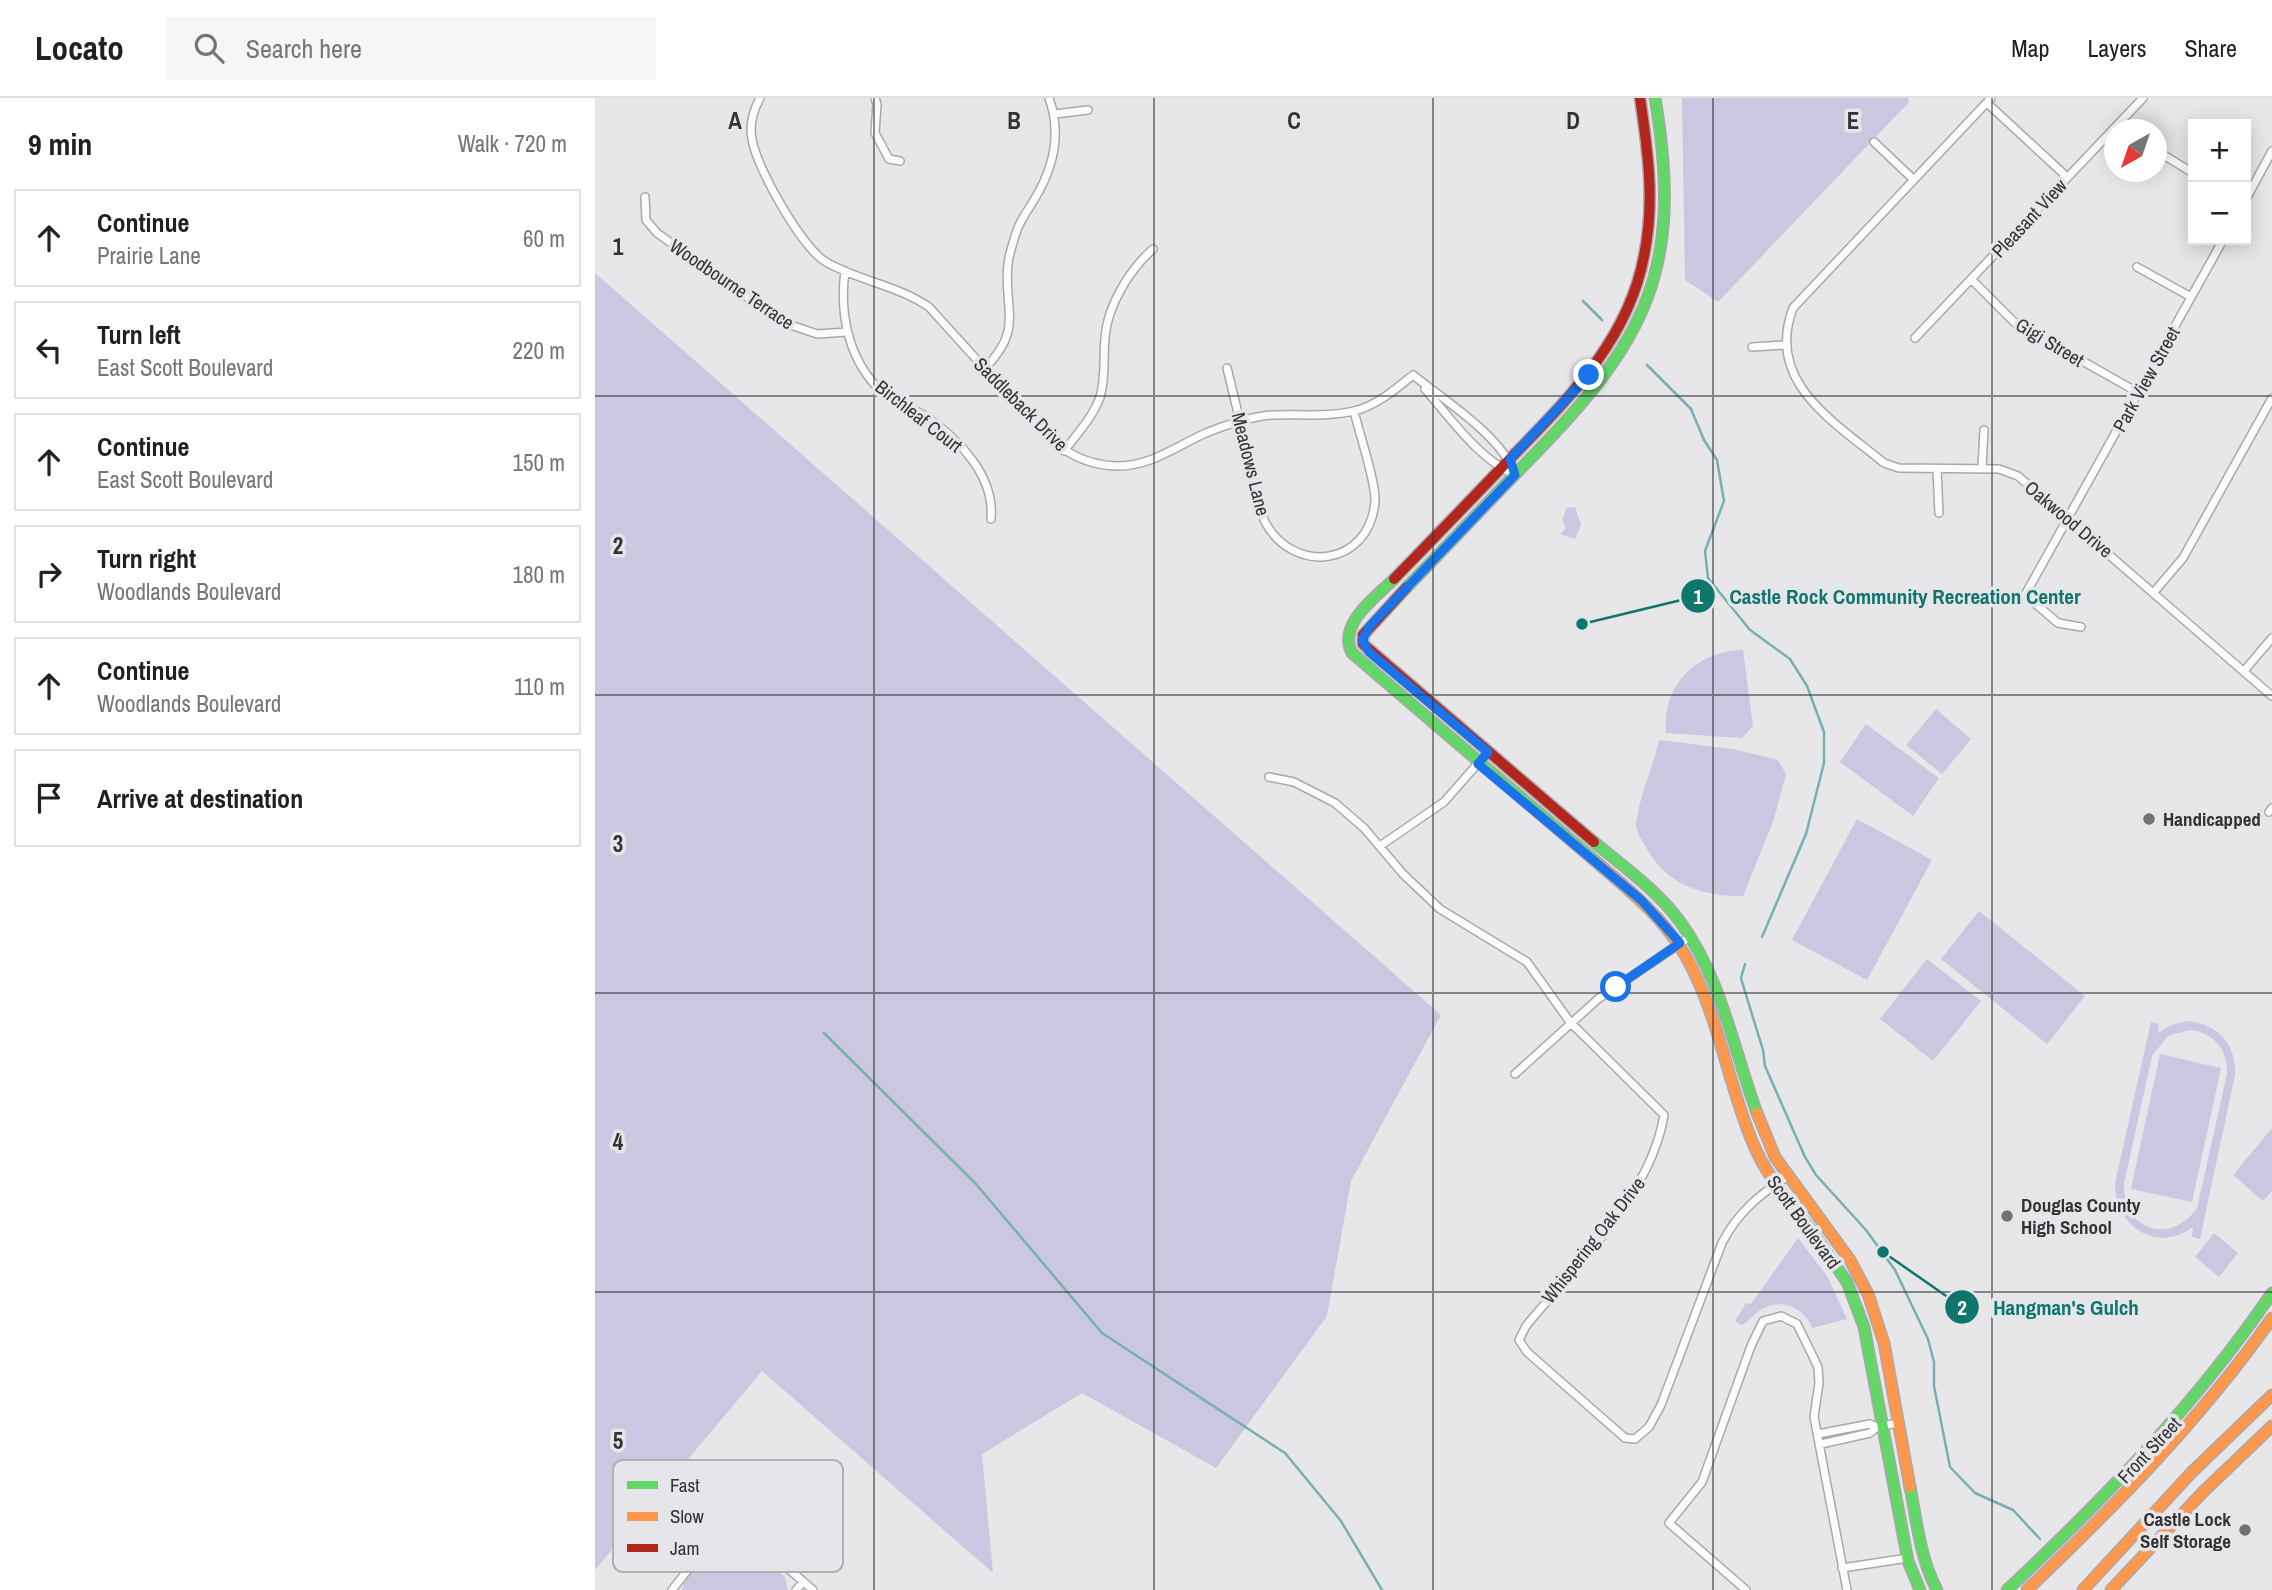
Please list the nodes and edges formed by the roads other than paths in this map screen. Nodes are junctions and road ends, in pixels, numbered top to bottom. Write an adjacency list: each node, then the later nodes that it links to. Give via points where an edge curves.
1 (759, 98): 24 (street, Saddleback Drive, via 752,114 752,141 771,184 812,253)
2 (875, 98): 15 (street, via 875,133 889,159)
3 (1049, 98): 9 (street)
4 (1640, 98): 40 (main road, via 1652,169 1652,207 1648,243 1633,295 1595,367)
5 (1655, 98): 44 (main road, via 1667,192 1662,247 1651,290 1627,345 1605,378)
6 (2143, 98): 10 (street, Pleasant View)
7 (1989, 100): 17 (street); 18 (street)
8 (1088, 110): 9 (street)
9 (1055, 114): 32 (street, via 1054,152 1047,177 1016,230 1008,266 1012,316 995,358)
10 (2124, 119)
11 (2104, 139): 17 (street, Pleasant View)
12 (1874, 142): 18 (street)
13 (2272, 151): 19 (street)
14 (2167, 157): 16 (street)
15 (900, 161)
16 (2188, 170)
17 (2067, 177): 25 (street, Pleasant View)
18 (1913, 179): 29 (street, via 1793,308)
19 (2251, 190)
20 (645, 197): 27 (street, Woodbourne Terrace, via 646,220 657,233 782,322 817,334)
21 (2220, 245): 26 (street, Park View Street)
22 (1153, 248): 39 (street, via 1134,266 1111,314 1099,398)
23 (2137, 267): 26 (street)
24 (845, 271): 27 (street, Birchleaf Court); 32 (street, Saddleback Drive, via 908,293 929,307)
25 (1971, 279): 28 (street, Pleasant View); 34 (street, Gigi Street, via 2015,323)
26 (2191, 297): 34 (street, Park View Street)
27 (847, 332): 47 (street, Birchleaf Court, via 874,384 901,406 923,415 970,457 990,492)
28 (1915, 338)
29 (1784, 345): 30 (street); 43 (street, Oakwood Drive, via 1790,372 1803,393 1862,445 1892,465)
30 (1752, 347)
31 (1227, 368): 37 (street, Meadows Lane)
32 (984, 369): 39 (street, Saddleback Drive)
33 (1413, 375): 36 (street, Saddleback Drive, via 1386,397); 40 (street); 42 (street)
34 (2139, 393): 46 (street, Park View Street)
35 (2272, 398): 48 (street, via 2183,558)
36 (1354, 411): 37 (street, Saddleback Drive); 37 (street, Meadows Lane, via 1375,499 1364,534 1351,548 1332,556 1308,557 1288,549 1271,534)
37 (1240, 421): 39 (street, Saddleback Drive, via 1145,463 1092,463)
38 (1984, 430): 41 (street)
39 (1064, 451)
40 (1510, 459): 42 (main road); 44 (street)
41 (1982, 468): 43 (street, Oakwood Drive); 46 (street, Oakwood Drive, via 2018,476)
42 (1501, 469): 44 (street); 54 (main road, Scott Boulevard, via 1358,616 1346,640 1356,659)
43 (1937, 469): 45 (street)
44 (1515, 475): 53 (main road, Scott Boulevard, via 1370,626 1362,640 1369,652)
45 (1939, 513)
46 (2069, 518): 48 (street, Oakwood Drive); 49 (street, Park View Street, via 2025,595 2057,622)
47 (991, 519)
48 (2154, 592): 51 (street, Oakwood Drive)
49 (2081, 627)
50 (2272, 638): 51 (street)
51 (2244, 671): 52 (street, Oakwood Drive)
52 (2272, 696)
53 (1488, 752): 54 (street); 57 (main road, Scott Boulevard, via 1656,895)
54 (1478, 764): 56 (street, via 1434,810); 58 (main road, Scott Boulevard, via 1641,900)
55 (1269, 777): 56 (street, Whispering Oak Drive, via 1294,782 1335,803)
56 (1380, 846): 59 (street, Whispering Oak Drive, via 1440,909 1527,962)
57 (1692, 935): 58 (street); 61 (main road, Scott Boulevard, via 1711,969 1773,1154)
58 (1680, 943): 59 (street); 62 (main road, Scott Boulevard, via 1705,993 1753,1145)
59 (1570, 1022): 60 (street); 62 (street, Whispering Oak Drive, via 1664,1115 1656,1151 1640,1184 1519,1340 1625,1438 1635,1439 1649,1427 1661,1405 1722,1243 1735,1220)
60 (1515, 1074)
61 (1788, 1176): 62 (street, Whispering Oak Drive); 66 (main road, Scott Boulevard, via 1840,1243 1868,1291 1884,1343)
62 (1775, 1184): 67 (main road, Scott Boulevard, via 1833,1257 1854,1296 1867,1334)
63 (2272, 1293): 83 (main road, Front Street, via 2235,1348 2161,1437)
64 (2272, 1318): 84 (main road, Front Street, via 2220,1390 2163,1457)
65 (2272, 1395): 85 (main road, via 2192,1472)
66 (1898, 1423): 67 (street); 82 (main road, Scott Boulevard, via 1921,1547)
67 (1881, 1426): 69 (street, via 1870,1423); 70 (street, via 1870,1433); 71 (main road, Scott Boulevard)
68 (2272, 1426): 86 (main road)
69 (1818, 1434): 70 (street); 79 (street, via 1814,1417 1818,1367 1808,1343 1797,1324 1781,1316 1763,1321 1702,1482 1669,1523)
70 (1821, 1444): 72 (street)
71 (1908, 1558): 72 (street); 81 (main road, Scott Boulevard)
72 (1842, 1568): 80 (street)
73 (685, 1572): 76 (street)
74 (791, 1572): 75 (street)
75 (803, 1582): 77 (street); 78 (street)
76 (671, 1590)
77 (796, 1590)
78 (813, 1590)
79 (1746, 1590)
80 (1847, 1590)
81 (1920, 1590)
82 (1937, 1590)
83 (2007, 1590)
84 (2027, 1590)
85 (2083, 1590)
86 (2111, 1590)

